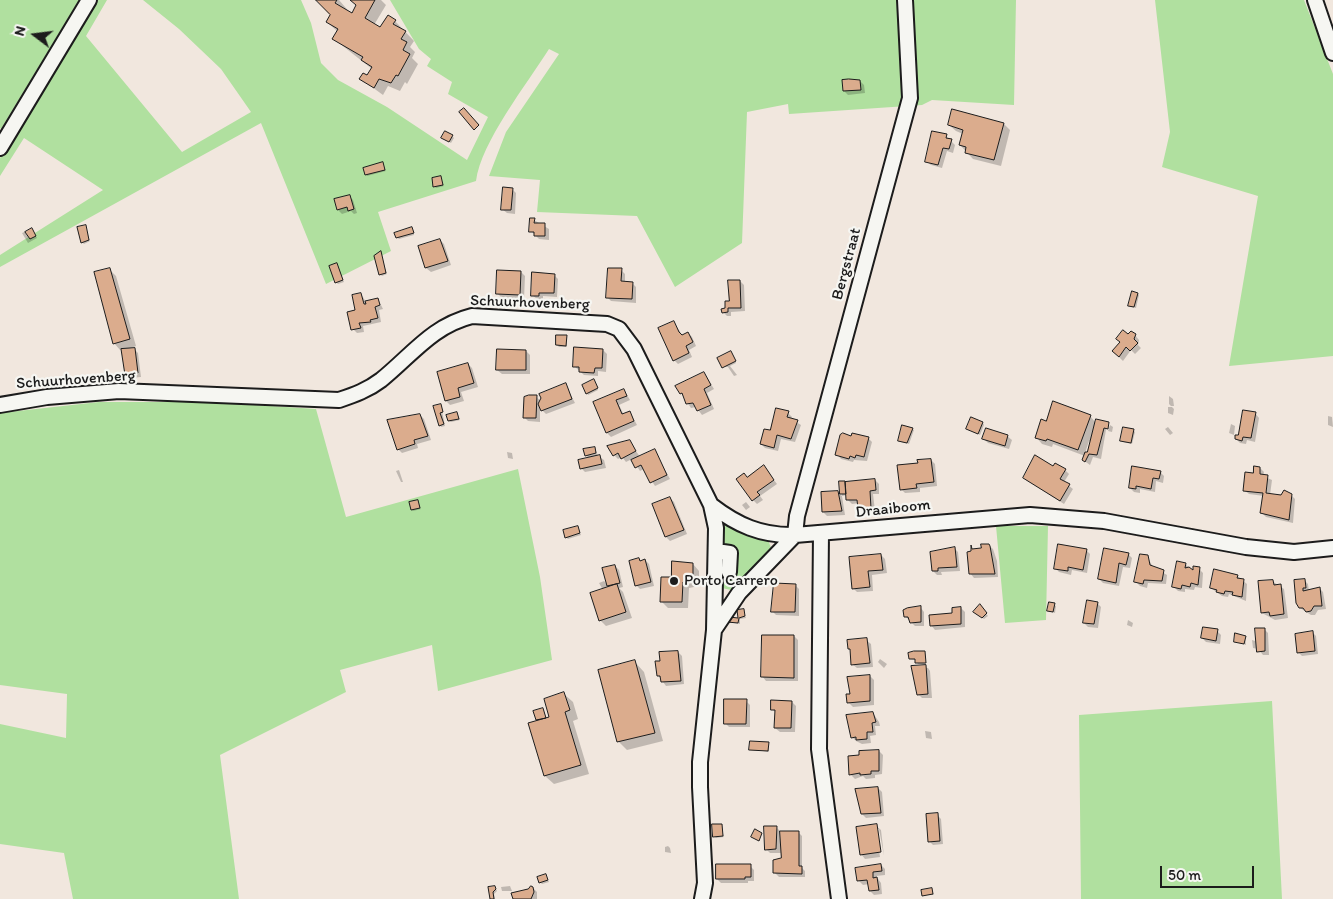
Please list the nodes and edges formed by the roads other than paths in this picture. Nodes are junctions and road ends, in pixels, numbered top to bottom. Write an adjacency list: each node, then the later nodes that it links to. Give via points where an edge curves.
1 (89, 0): 5 (street)
2 (905, 0): 9 (street, Bergstraat, via 910,98 797,516)
3 (1314, 0): 4 (street)
4 (1333, 53)
5 (0, 148)
6 (0, 404): 7 (street, Schuurhovenberg, via 119,391 339,400 380,381 442,326 455,320 472,316 607,324 619,329 634,349)
7 (711, 505): 9 (street, Schuurhovenberg, via 730,519 758,532); 11 (street)
8 (820, 533): 9 (street, Schuurhovenberg); 10 (street, Draaiboom, via 1030,516 1104,521 1246,547 1294,552); 15 (street, via 819,749)
9 (795, 535): 13 (street, via 739,593)
10 (1333, 548)
11 (716, 551): 12 (street, via 730,554); 13 (street)
12 (729, 572)
13 (714, 630): 14 (street, via 700,762 705,883)
14 (702, 899)
15 (839, 899)

